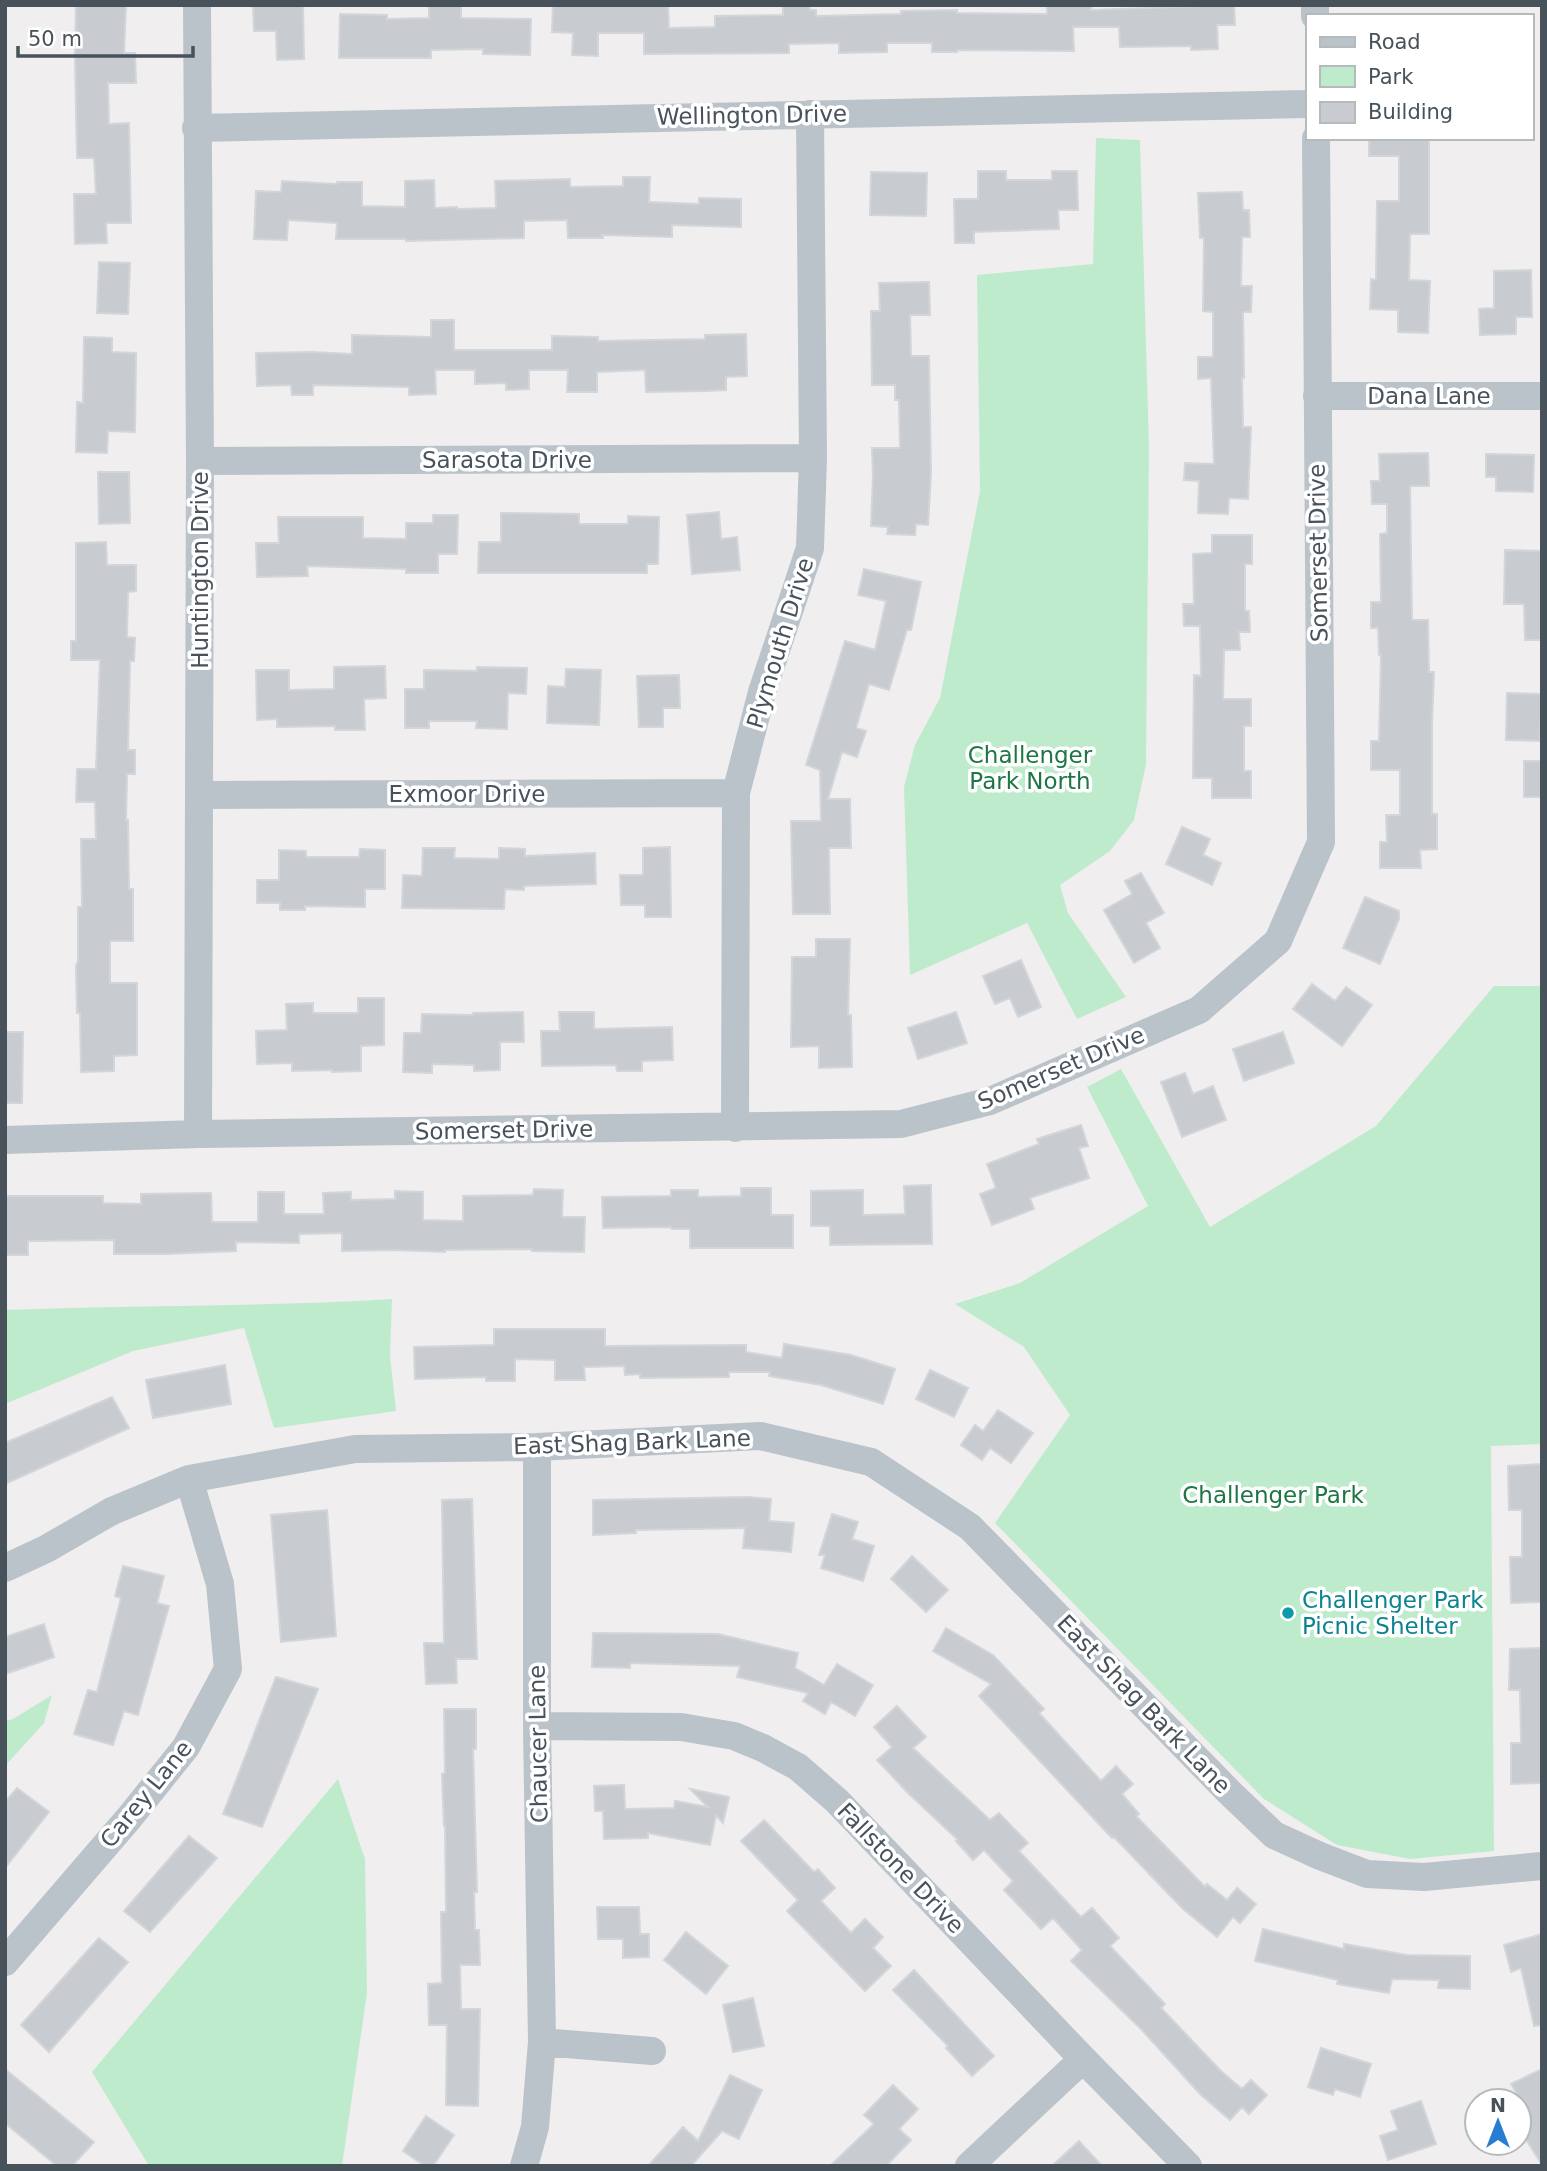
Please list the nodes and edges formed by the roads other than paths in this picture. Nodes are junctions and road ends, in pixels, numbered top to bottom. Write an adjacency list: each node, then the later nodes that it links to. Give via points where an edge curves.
1 (197, 5): 4 (street, Huntington Drive)
2 (1306, 104): 3 (street, Wellington Drive)
3 (810, 114): 4 (street, Wellington Drive); 8 (street, Plymouth Drive)
4 (196, 128): 9 (street, Huntington Drive)
5 (1316, 140): 6 (street, Somerset Drive)
6 (1317, 396): 7 (street, Dana Lane); 12 (street, Somerset Drive, via 1321,842 1278,941 1199,1010 990,1101 901,1124)
7 (1542, 396)
8 (813, 458): 9 (street, Sarasota Drive); 10 (street, Plymouth Drive, via 810,548 762,692)
9 (200, 461): 11 (street, Huntington Drive)
10 (736, 793): 11 (street, Exmoor Drive); 12 (street, Plymouth Drive)
11 (199, 795): 13 (street, Huntington Drive)
12 (735, 1128): 13 (street, Somerset Drive)
13 (198, 1134): 14 (street, Somerset Drive)
14 (5, 1140)
15 (537, 1447): 16 (street, East Shag Bark Lane, via 355,1449); 18 (street, Chaucer Lane); 19 (street, East Shag Bark Lane, via 760,1437 871,1462 970,1527 1275,1835 1367,1874 1424,1877)
16 (189, 1479): 17 (street, East Shag Bark Lane, via 112,1511); 20 (street, Carey Lane, via 220,1584 228,1669 186,1747)
17 (5, 1568)
18 (537, 1726): 21 (street, Chaucer Lane); 23 (street, Fallstone Drive, via 712,1731 734,1736 799,1767 837,1801)
19 (1542, 1866)
20 (5, 1962)
21 (542, 2042): 22 (street); 24 (street, Chaucer Lane, via 535,2127)
22 (652, 2051)
23 (1083, 2059): 25 (street); 26 (street, Fallstone Drive)
24 (524, 2166)
25 (969, 2166)
26 (1188, 2166)

